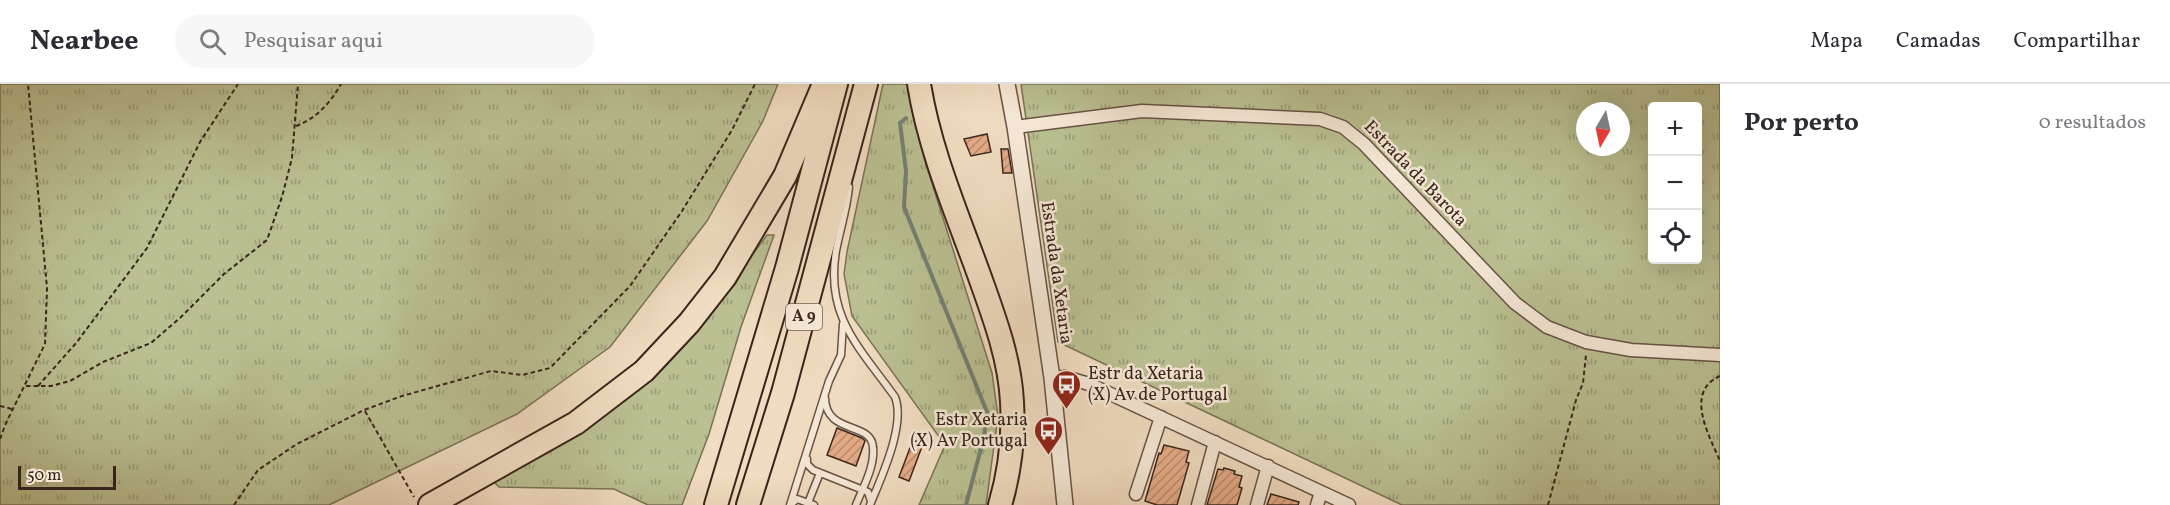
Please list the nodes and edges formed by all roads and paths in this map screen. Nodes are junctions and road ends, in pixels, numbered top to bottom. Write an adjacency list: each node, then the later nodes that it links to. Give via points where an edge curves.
1 (28, 84): 21 (path, via 47,288 45,344)
2 (238, 84): 22 (path, via 200,142 147,248 77,342)
3 (298, 84): 11 (path)
4 (341, 84): 11 (path, via 323,109)
5 (755, 84): 26 (path, via 732,130 630,286 550,368 522,375 491,371)
6 (824, 84): 42 (highway, via 785,176 725,277 689,323 644,371 576,423)
7 (836, 84): 37 (highway, A 9, via 787,268)
8 (866, 84): 12 (highway, A 9)
9 (919, 84): 46 (highway, via 932,142 996,322 1009,373 1012,436 1008,480)
10 (1006, 84): 13 (street, Estrada da Xetaria)
11 (295, 126): 22 (path, via 292,158 267,240 224,274 151,344 103,362 70,381)
12 (854, 127): 14 (lane); 43 (highway, A 9, via 786,383)
13 (1015, 127): 17 (street, Estrada da Barota, via 1142,111 1320,119 1343,127 1364,144 1515,303 1548,327); 20 (street, Estrada da Xetaria)
14 (850, 172)
15 (849, 183): 16 (lane, via 834,275)
16 (843, 323): 23 (lane, via 841,355); 38 (lane, via 895,397 899,412)
17 (1586, 342): 18 (street, Estrada da Barota, via 1630,350); 52 (path, via 1583,383)
18 (1720, 355)
19 (1720, 376): 31 (path, via 1705,386 1701,415)
20 (1052, 378): 27 (street, via 1082,382); 47 (street, Estrada da Xetaria)
21 (26, 386): 22 (path); 25 (path)
22 (38, 386)
23 (825, 395): 30 (lane); 34 (lane, via 826,407 835,421 867,434 872,441 872,460)
24 (0, 406): 25 (path)
25 (13, 410): 28 (path)
26 (364, 410): 40 (path, via 297,444 258,470); 41 (path)
27 (1161, 417): 29 (street); 36 (street)
28 (0, 439)
29 (1215, 442): 32 (street); 48 (street)
30 (807, 455): 33 (lane, via 809,468); 44 (lane)
31 (1720, 461)
32 (1268, 466): 35 (street); 49 (street)
33 (820, 473): 34 (lane); 39 (lane)
34 (862, 490): 38 (lane, via 870,494); 45 (lane)
35 (1321, 492): 50 (street); 51 (street)
36 (1136, 494)
37 (716, 502)
38 (870, 503)
39 (811, 504): 44 (lane, via 797,500)
40 (234, 505)
41 (418, 505)
42 (430, 505)
43 (748, 505)
44 (790, 505)
45 (856, 505)
46 (1000, 505)
47 (1065, 505)
48 (1198, 505)
49 (1257, 505)
50 (1317, 505)
51 (1349, 505)
52 (1548, 505)

